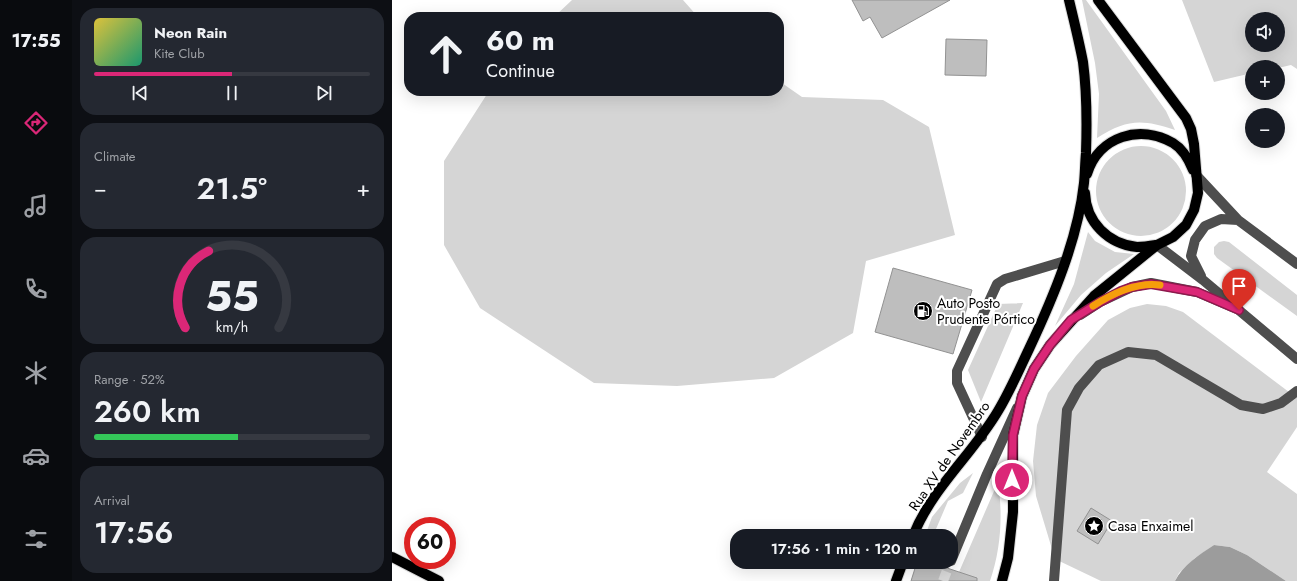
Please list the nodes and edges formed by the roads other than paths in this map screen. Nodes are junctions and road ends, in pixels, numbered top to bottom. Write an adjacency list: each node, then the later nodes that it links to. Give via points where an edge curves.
1 (1069, 0): 4 (main road, Rua XV de Novembro, via 1083,63 1086,93)
2 (1098, 0): 3 (main road, via 1186,118 1194,144)
3 (1196, 175): 4 (main road, via 1188,158 1174,144 1156,135 1137,133 1118,138 1102,149 1090,165); 5 (lane); 6 (main road, via 1198,193 1189,220 1173,237)
4 (1084, 183): 6 (main road, via 1085,202 1092,220 1104,234 1120,244 1138,247); 7 (main road, Rua XV de Novembro, via 1076,227)
5 (1238, 220): 8 (lane); 9 (lane, via 1221,220 1205,226 1195,240 1191,256)
6 (1157, 245): 9 (lane); 11 (main road, via 1094,296)
7 (1065, 261): 15 (main road, Rua XV de Novembro, via 1052,297 1017,373); 15 (lane, via 1005,279 997,284 957,371 957,383)
8 (1297, 264)
9 (1203, 280): 10 (lane)
10 (1239, 310): 11 (lane, via 1197,292 1151,284 1121,291); 12 (lane)
11 (1071, 320): 14 (main road, via 1038,363)
12 (1297, 359)
13 (1297, 391): 23 (lane, via 1280,403 1263,409 1241,405 1156,355 1128,352 1099,365 1079,388 1067,410)
14 (1022, 396): 17 (lane); 22 (main road, via 1013,435 1012,512 1008,558)
15 (982, 436): 16 (main road, Rua XV de Novembro, via 938,491)
16 (916, 529)
17 (958, 545)
18 (392, 557): 20 (main road)
19 (900, 569): 21 (main road)
20 (439, 581)
21 (896, 581)
22 (1002, 581)
23 (1054, 581)

